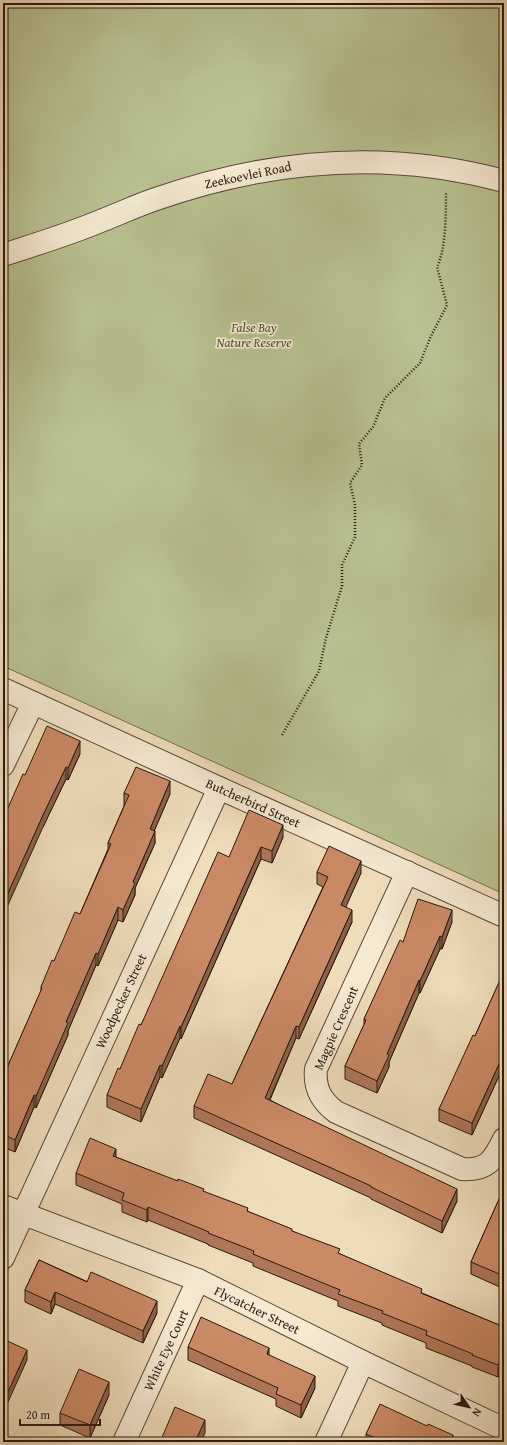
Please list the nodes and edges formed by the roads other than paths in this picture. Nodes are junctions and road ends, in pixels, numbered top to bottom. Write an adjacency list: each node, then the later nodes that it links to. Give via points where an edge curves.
1 (504, 181): 2 (street, Zeekoevlei Road, via 480,174 403,163 360,161 290,165 198,185 38,244)
2 (3, 254)
3 (3, 689): 4 (street, Butcherbird Street)
4 (32, 703): 5 (street); 6 (street, Butcherbird Street)
5 (3, 765)
6 (219, 788): 7 (street, Butcherbird Street); 10 (street, Woodpecker Street)
7 (407, 872): 8 (street, Butcherbird Street); 9 (street, Magpie Crescent, via 316,1069 316,1088 327,1106 336,1112 462,1169 478,1168 493,1161)
8 (504, 916)
9 (504, 1139)
10 (13, 1210): 11 (street, Woodpecker Street); 12 (street, Flycatcher Street)
11 (3, 1258)
12 (198, 1280): 13 (street, Flycatcher Street); 15 (street, White Eye Court)
13 (362, 1362): 14 (street, Flycatcher Street); 16 (street)
14 (500, 1433)
15 (124, 1442)
16 (326, 1442)

